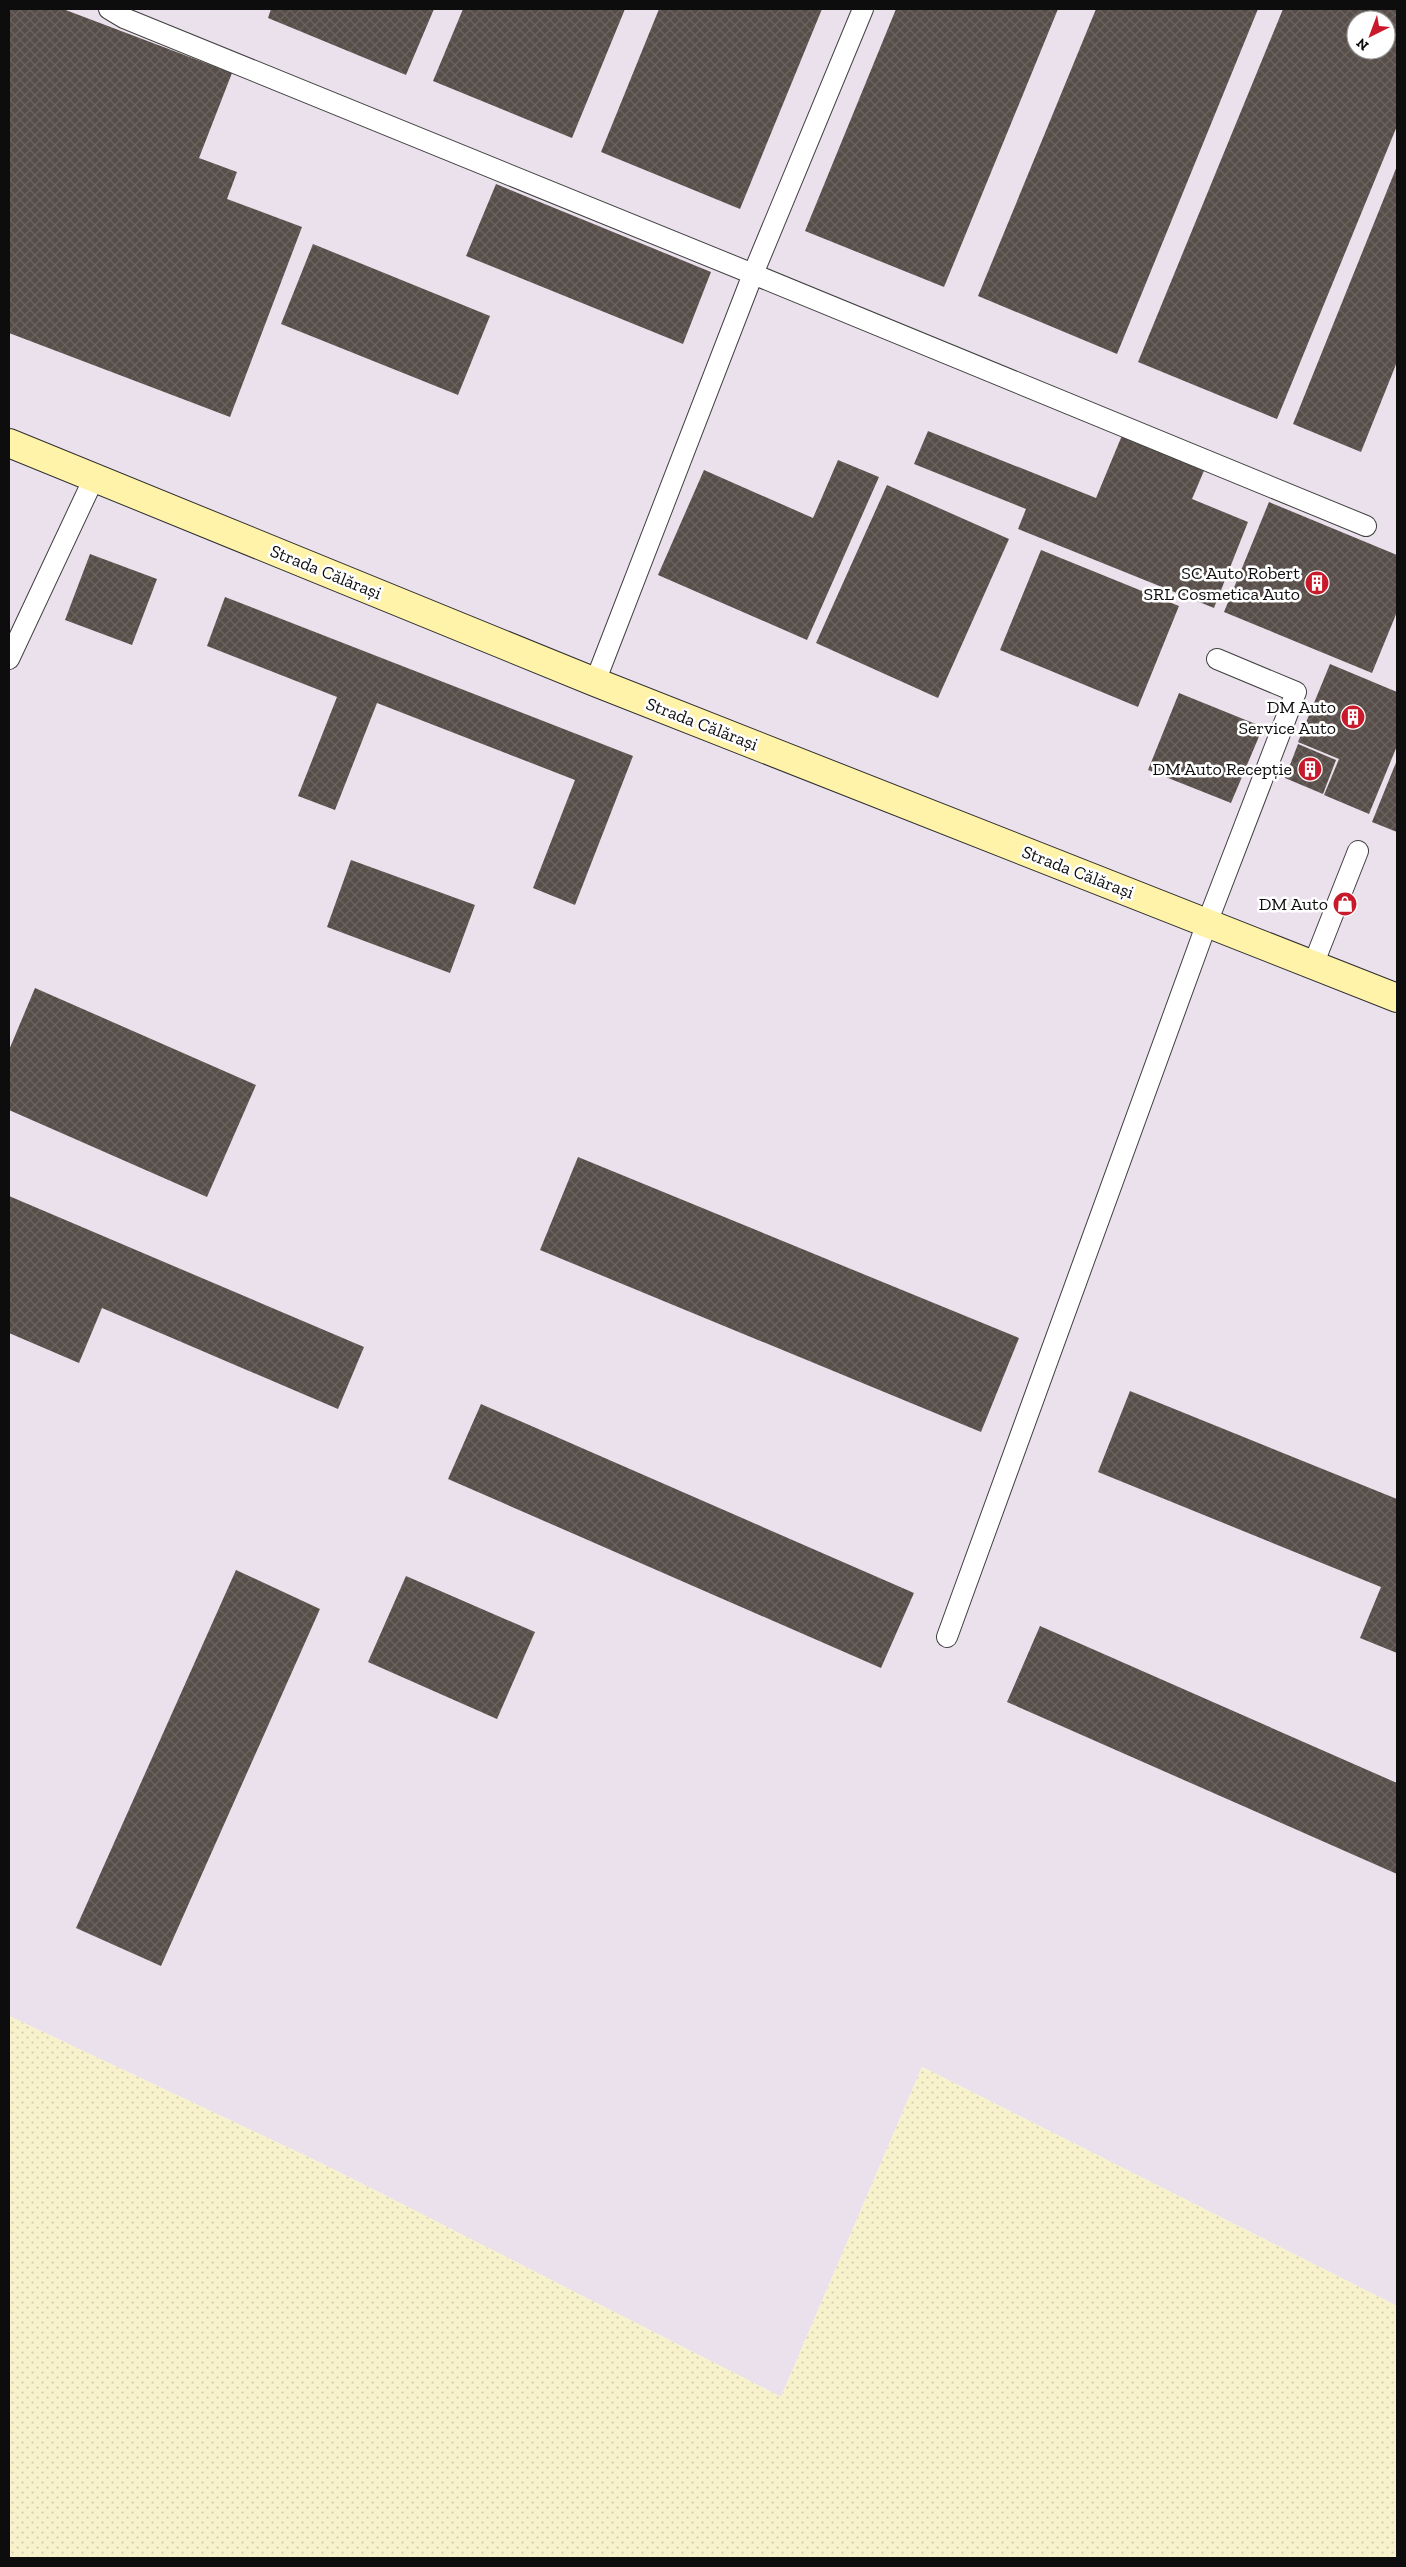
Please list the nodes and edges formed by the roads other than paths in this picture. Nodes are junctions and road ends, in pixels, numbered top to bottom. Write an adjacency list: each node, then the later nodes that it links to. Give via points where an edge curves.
1 (109, 9): 3 (lane, via 124,18)
2 (863, 9): 3 (lane)
3 (753, 274): 6 (lane); 9 (lane)
4 (9, 443): 5 (main road, Strada Călărași)
5 (94, 478): 7 (lane); 9 (main road, Strada Călărași)
6 (1366, 526)
7 (9, 659)
8 (1217, 659): 11 (lane, via 1296,692)
9 (596, 682): 11 (main road, Strada Călărași)
10 (1358, 851): 12 (lane)
11 (1206, 923): 12 (main road, Strada Călărași); 14 (lane)
12 (1313, 965): 13 (main road, Strada Călărași)
13 (1397, 998)
14 (947, 1637)

